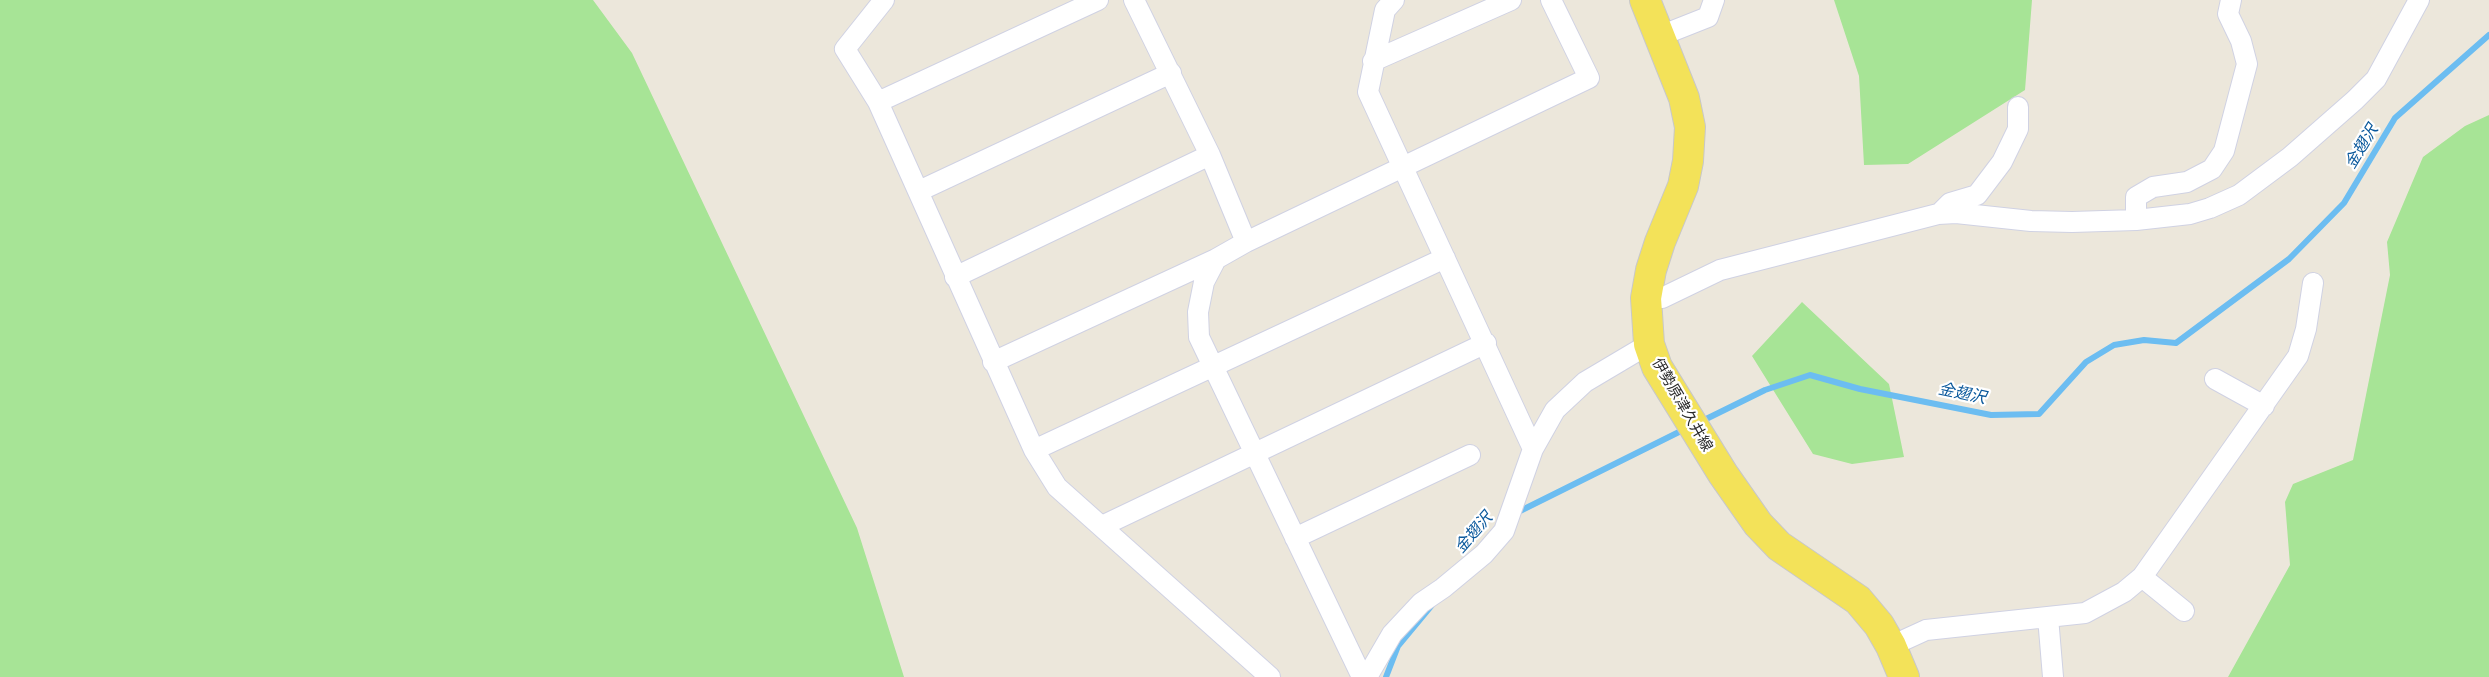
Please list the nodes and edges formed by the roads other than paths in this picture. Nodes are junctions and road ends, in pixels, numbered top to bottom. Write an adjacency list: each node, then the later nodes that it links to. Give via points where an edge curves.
1 (884, 0): 14 (street, via 845,49)
2 (1098, 0): 14 (street)
3 (1134, 0): 13 (street)
4 (1394, 0): 12 (street, via 1385,10)
5 (1511, 0): 12 (street)
6 (1551, 0): 17 (street, via 1589,78)
7 (1645, 0): 11 (main road, 伊勢原津久井線)
8 (1714, 0): 11 (street, via 1708,17)
9 (2231, 0): 20 (street, via 2228,15 2247,64 2224,151 2212,169 2195,178 2152,187 2136,197)
10 (2419, 0): 20 (street, via 2376,79 2290,157 2239,195 2210,208)
11 (1660, 36): 26 (main road, 伊勢原津久井線, via 1684,98 1690,128 1683,186 1651,270)
12 (1373, 60): 17 (street, via 1368,92)
13 (1171, 73): 16 (street); 18 (street)
14 (878, 102): 18 (street)
15 (2018, 106): 19 (street, via 2018,129 2002,162 1977,195 1950,203)
16 (1210, 155): 21 (street); 24 (street)
17 (1402, 167): 21 (street); 22 (street)
18 (919, 191): 24 (street)
19 (1938, 214): 20 (street, via 2031,221); 26 (street, via 1720,270 1662,298)
20 (2136, 220)
21 (1246, 242): 23 (street)
22 (1445, 258): 27 (street); 30 (street)
23 (1216, 259): 29 (street); 30 (street, via 1204,282 1198,312 1199,337)
24 (956, 277): 29 (street)
25 (2313, 283): 32 (street, via 2298,356)
26 (1646, 298): 28 (main road, 伊勢原津久井線)
27 (1486, 343): 33 (street); 35 (street)
28 (1649, 344): 33 (street, via 1585,382 1555,410); 42 (main road, 伊勢原津久井線, via 1657,367 1758,524 1779,546 1858,600)
29 (993, 362): 34 (street)
30 (1213, 367): 34 (street); 35 (street)
31 (2215, 379): 32 (street)
32 (2264, 406): 39 (street)
33 (1533, 448): 43 (street, via 1504,531 1484,554 1421,603)
34 (1034, 450): 37 (street, via 1057,486)
35 (1255, 454): 37 (street); 38 (street)
36 (1470, 455): 38 (street)
37 (1102, 525): 44 (street)
38 (1295, 538): 43 (street)
39 (2142, 577): 40 (street); 41 (street, via 2124,592 2085,613)
40 (2184, 611)
41 (2048, 617): 42 (street, via 1926,630); 46 (street)
42 (1891, 646): 45 (main road, 伊勢原津久井線)
43 (1357, 675)
44 (1270, 677)
45 (1904, 677)
46 (2053, 677)

